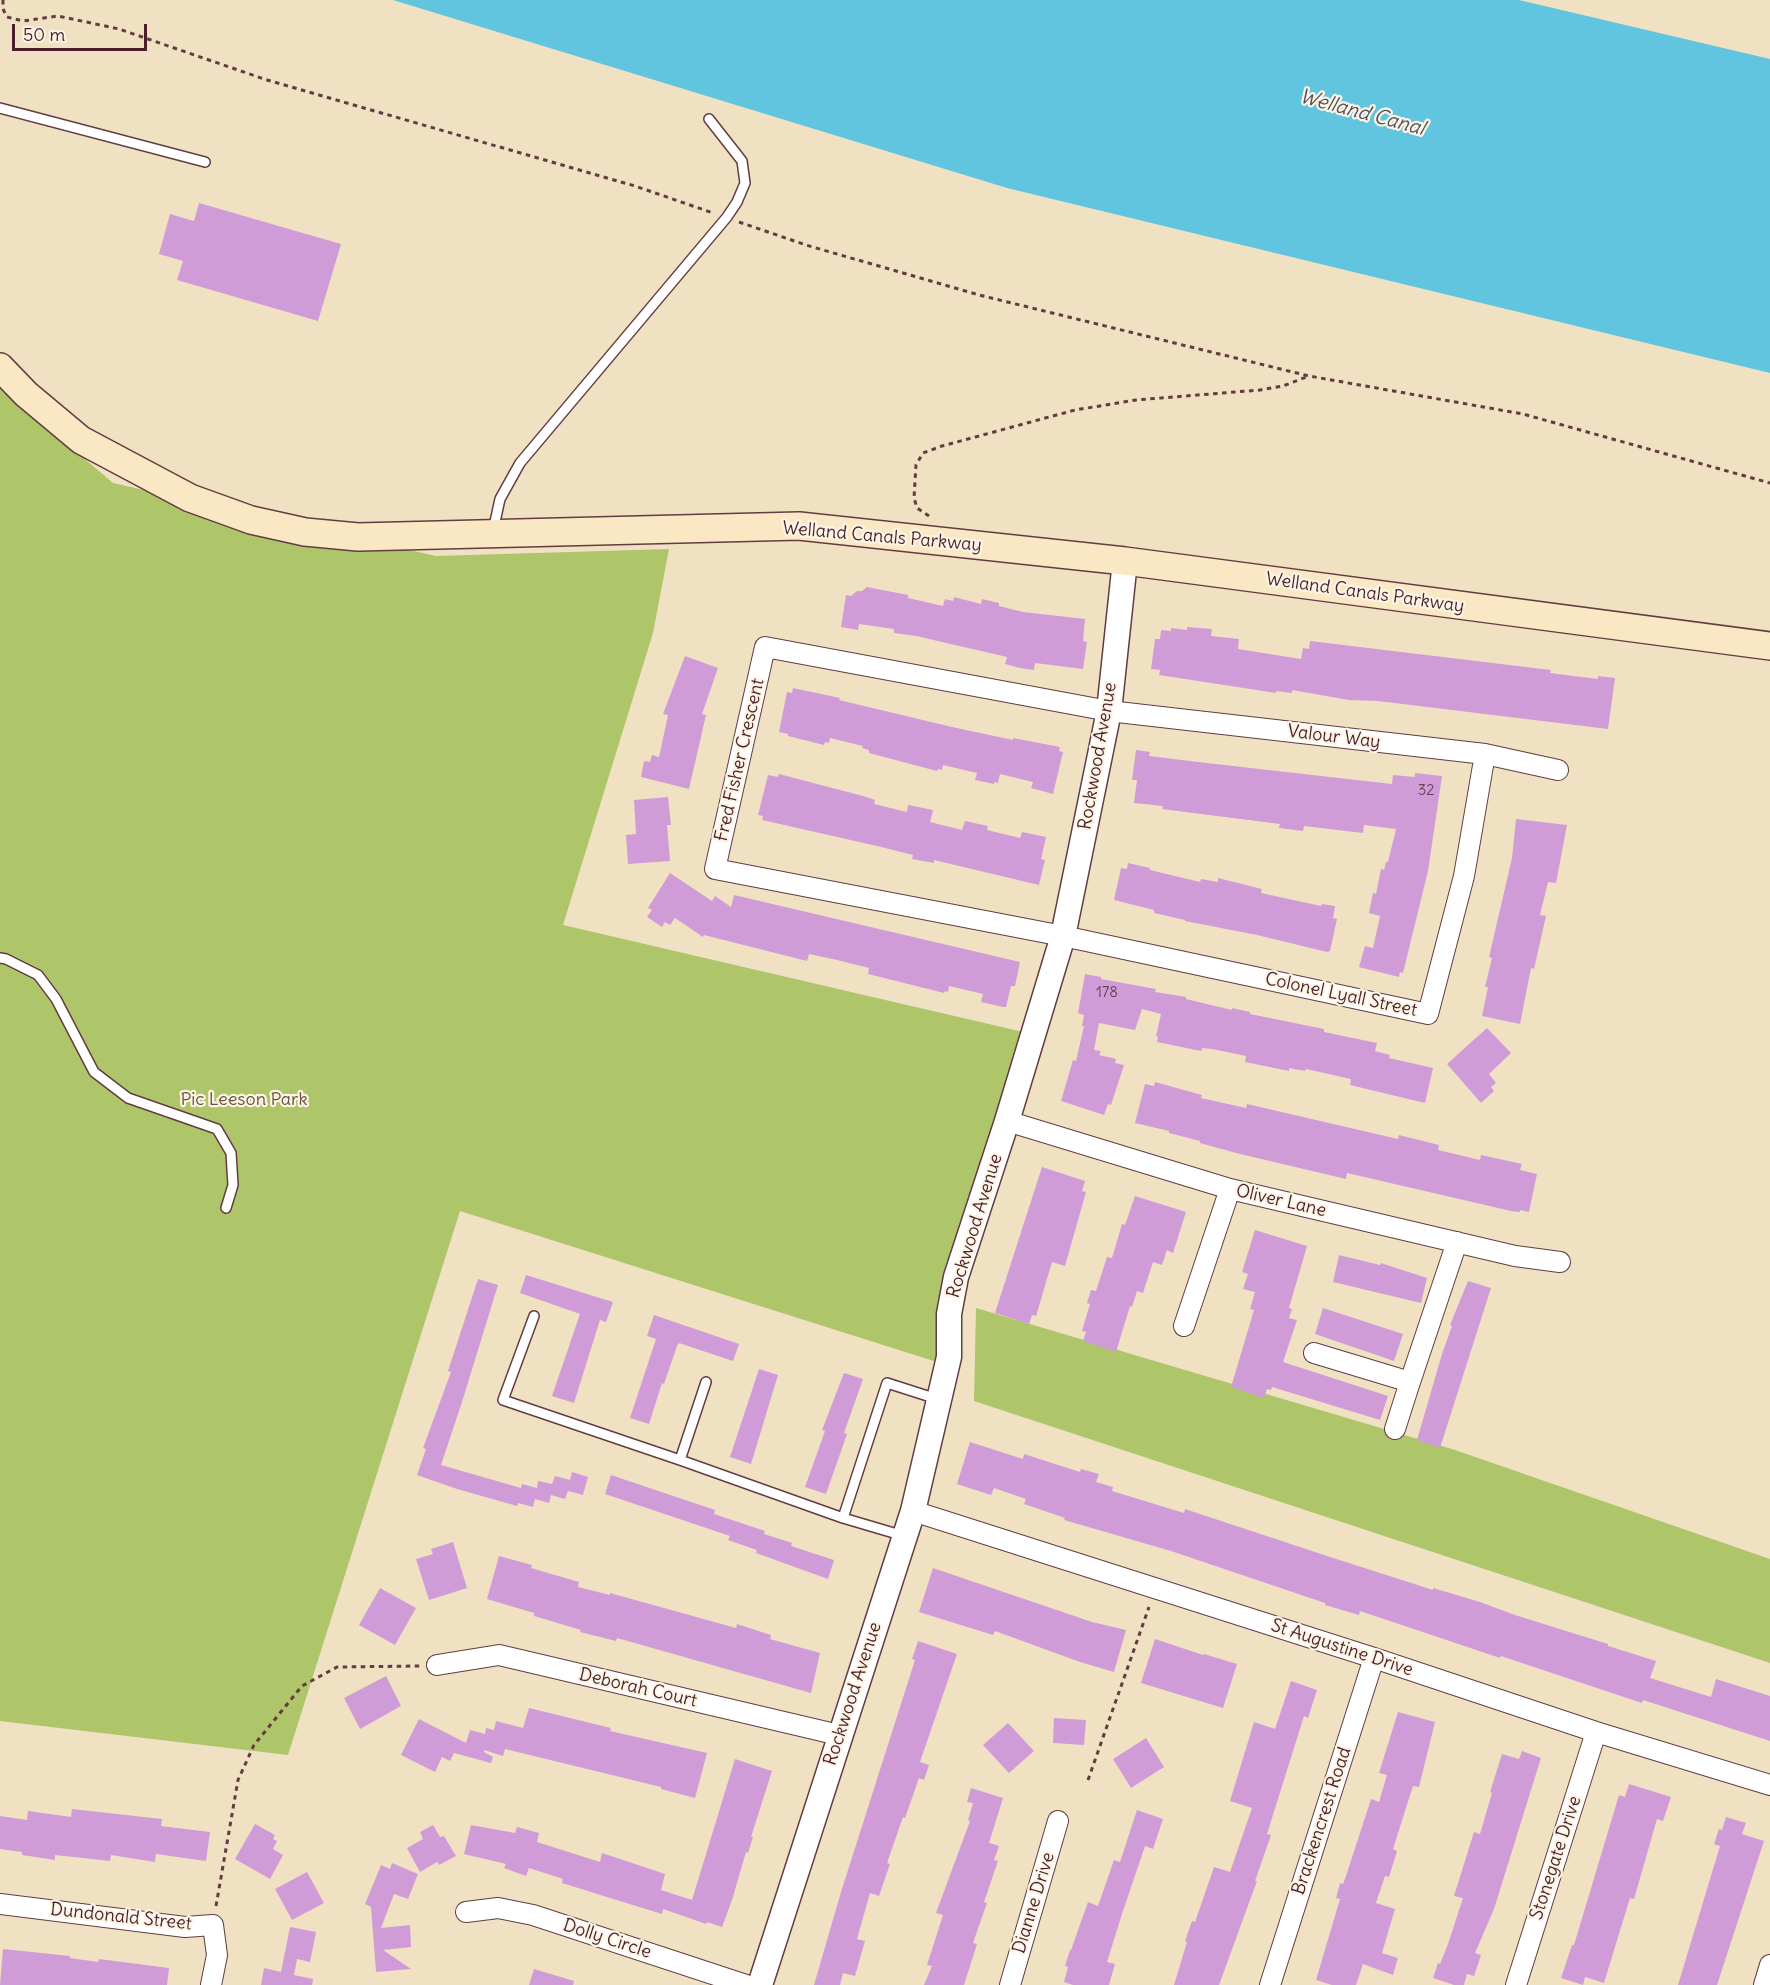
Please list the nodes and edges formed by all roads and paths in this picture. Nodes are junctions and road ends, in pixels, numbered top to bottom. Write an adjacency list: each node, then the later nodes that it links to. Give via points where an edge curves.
1 (3, 0): 5 (path, via 7,17 23,21 58,16 119,29 267,80 635,186)
2 (0, 108): 4 (lane)
3 (709, 119): 5 (lane, via 742,162 745,183)
4 (205, 162)
5 (727, 217): 7 (path, via 979,295); 10 (lane, via 520,463 500,499)
6 (0, 367): 10 (main road, Welland Canals Parkway, via 81,440 190,498 251,520 305,532 358,537)
7 (1309, 376): 8 (path, via 1523,414); 9 (path, via 1260,390 1136,400 1075,411 923,453 916,465 914,498 917,508)
8 (1770, 483)
9 (932, 517)
10 (492, 534): 11 (main road, Welland Canals Parkway, via 799,526)
11 (1125, 561): 12 (main road, Welland Canals Parkway); 13 (street, Rockwood Avenue)
12 (1770, 646)
13 (1109, 711): 14 (street, Valour Way); 16 (street, Rockwood Avenue); 16 (street, Fred Fisher Crescent, via 765,647 715,869)
14 (1485, 754): 15 (street, Valour Way); 16 (street, Colonel Lyall Street, via 1464,876 1428,1014)
15 (1558, 770)
16 (1064, 936): 18 (street, Rockwood Avenue)
17 (0, 958): 20 (lane, via 38,975 56,999 94,1072 128,1098 217,1129 231,1153 233,1185)
18 (1007, 1122): 19 (street, Oliver Lane); 28 (street, Rockwood Avenue, via 956,1277 949,1314 949,1357)
19 (1230, 1190): 21 (street, Oliver Lane); 24 (street)
20 (226, 1208)
21 (1457, 1242): 22 (street, Oliver Lane); 27 (street)
22 (1560, 1262)
23 (534, 1316): 30 (lane, via 503,1400)
24 (1184, 1326)
25 (1314, 1353): 27 (street)
26 (706, 1382): 30 (lane)
27 (1410, 1382): 29 (street)
28 (940, 1400): 31 (street, Rockwood Avenue); 32 (lane, via 887,1383)
29 (1395, 1429)
30 (681, 1460): 32 (lane)
31 (913, 1511): 33 (street, Rockwood Avenue); 34 (street, St Augustine Drive)
32 (843, 1518): 33 (lane)
33 (904, 1536): 38 (street, Rockwood Avenue)
34 (1155, 1588): 35 (street, St Augustine Drive); 39 (path)
35 (1374, 1658): 37 (street, St Augustine Drive); 50 (street, Brackencrest Road)
36 (437, 1665): 38 (street, Deborah Court, via 499,1655); 44 (path, via 337,1667 302,1686 254,1745 238,1780)
37 (1596, 1732): 40 (street, St Augustine Drive); 51 (street, Stonegate Drive)
38 (839, 1735): 48 (street, Rockwood Avenue)
39 (1088, 1780)
40 (1770, 1785)
41 (1058, 1821): 49 (street, Dianne Drive)
42 (0, 1904): 44 (street, Dundonald Street, via 185,1927)
43 (466, 1912): 47 (street, Dolly Circle, via 498,1908 533,1915)
44 (213, 1925): 46 (street, Dundonald Street, via 217,1955)
45 (1770, 1965): 52 (street)
46 (211, 1985)
47 (746, 1985)
48 (760, 1985)
49 (1010, 1985)
50 (1270, 1985)
51 (1516, 1985)
52 (1764, 1985)

